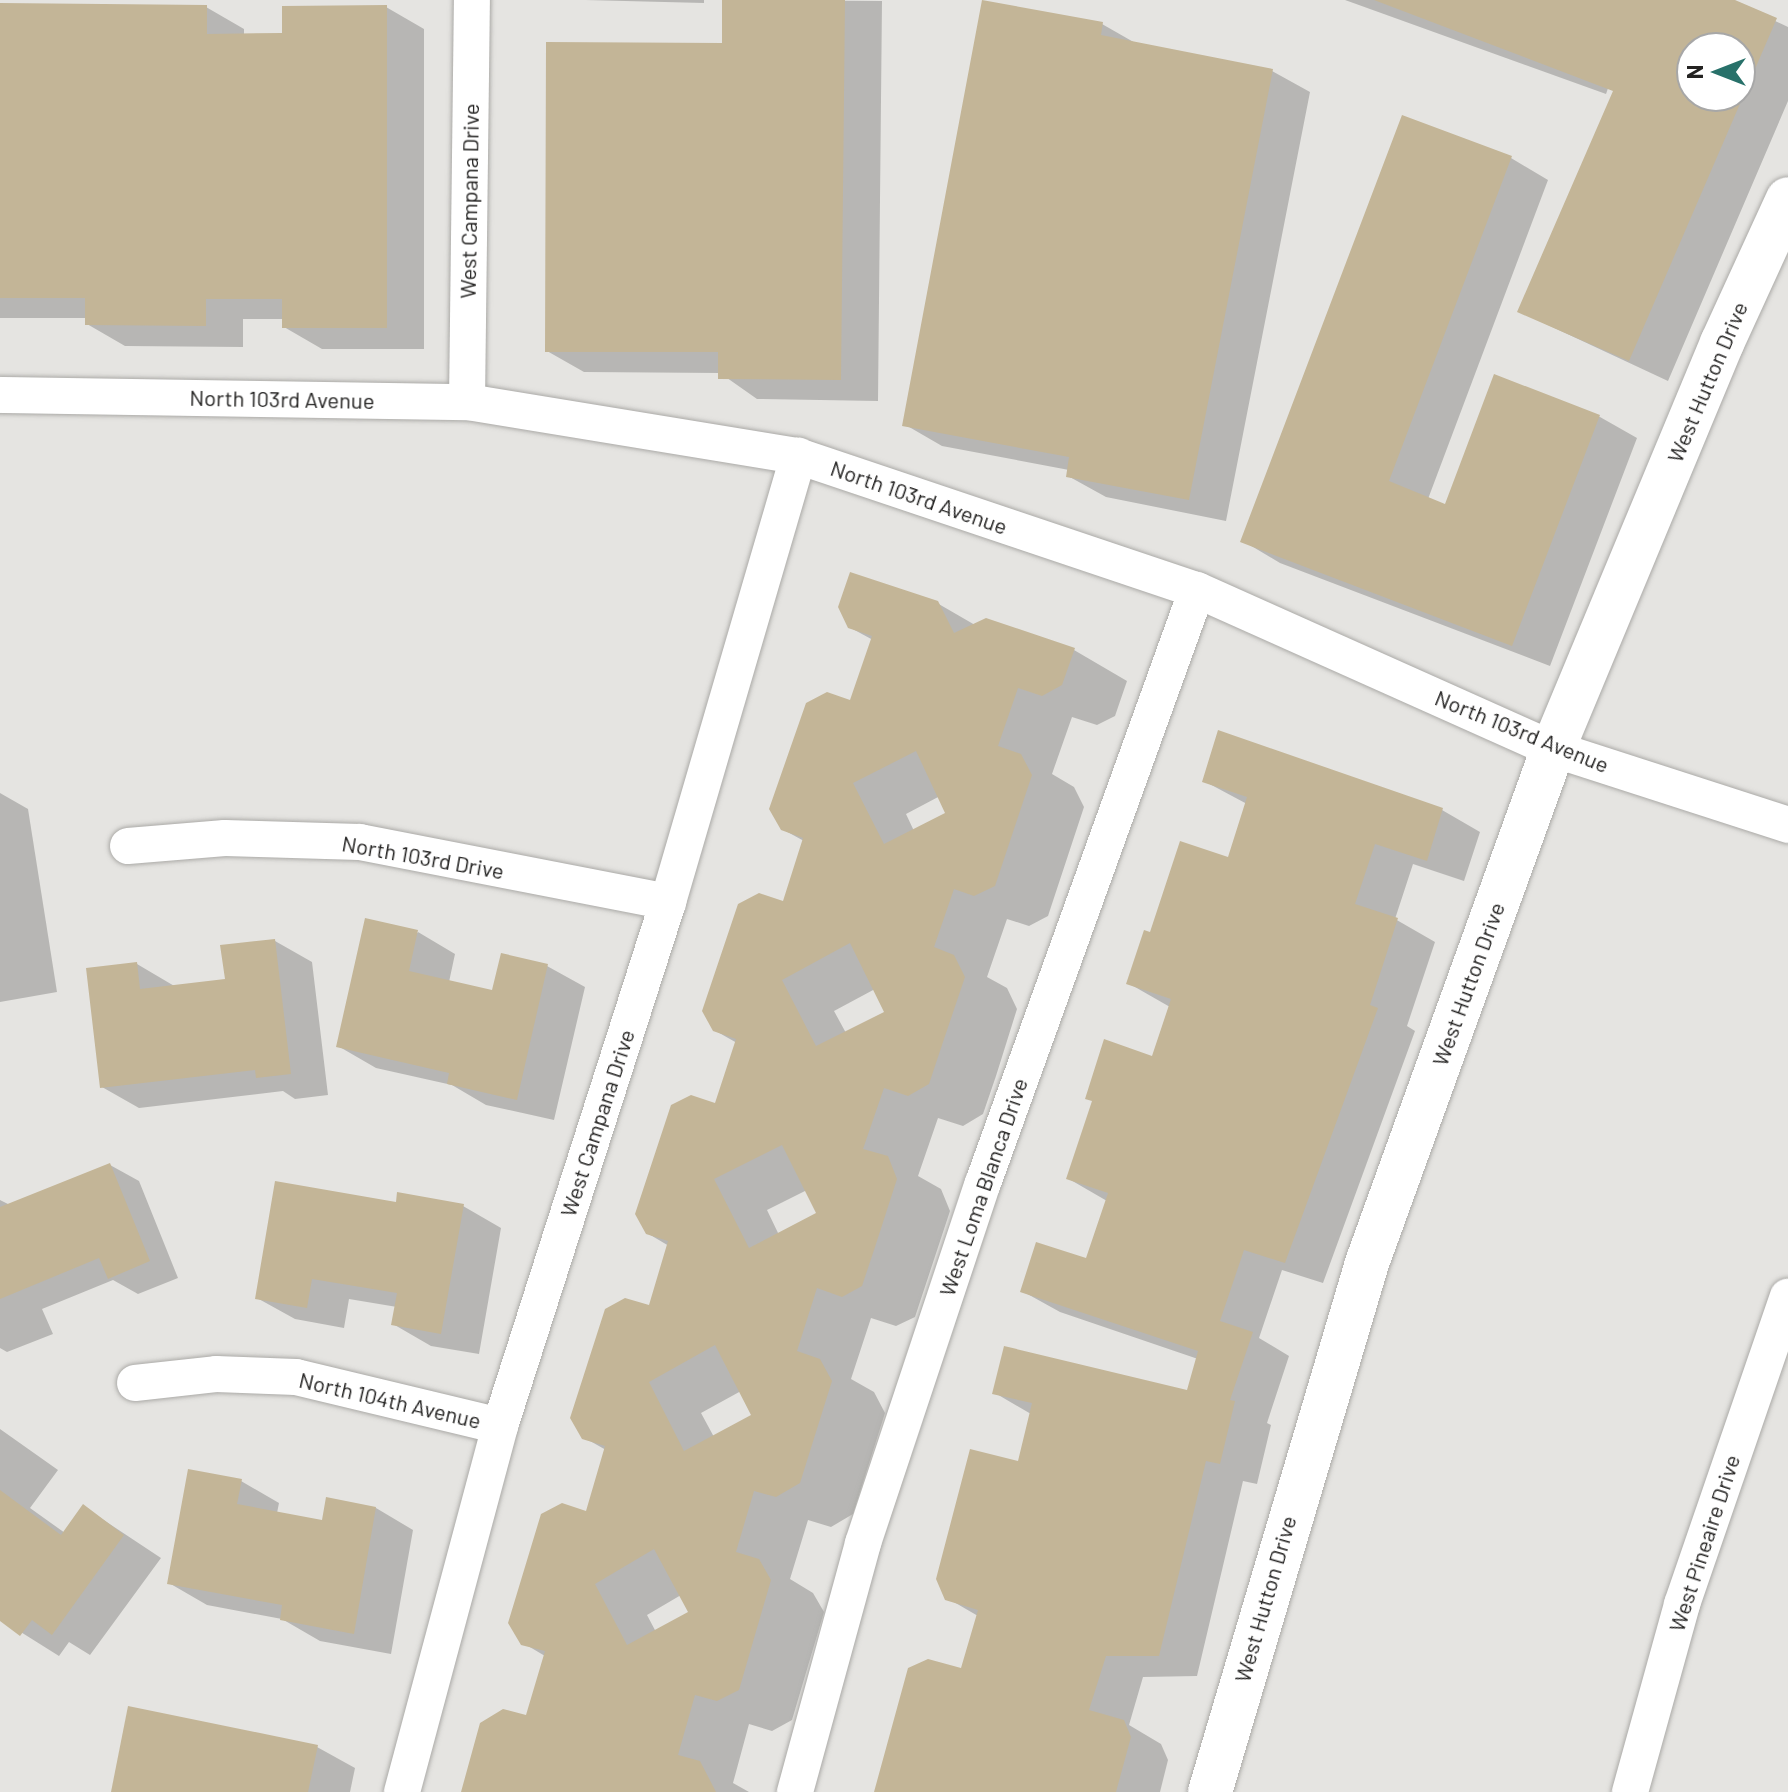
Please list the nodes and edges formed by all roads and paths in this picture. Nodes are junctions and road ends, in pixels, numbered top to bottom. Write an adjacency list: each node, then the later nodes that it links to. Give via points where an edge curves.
1 (472, 0): 4 (street, West Campana Drive)
2 (1788, 199): 7 (street, West Hutton Drive, via 1722,343)
3 (0, 395): 4 (street, North 103rd Avenue)
4 (467, 402): 5 (street, North 103rd Avenue)
5 (798, 456): 6 (street, North 103rd Avenue); 10 (street, West Campana Drive)
6 (1197, 590): 7 (street, North 103rd Avenue); 15 (street, West Loma Blanca Drive, via 983,1183 863,1543)
7 (1553, 749): 8 (street, North 103rd Avenue); 16 (street, West Hutton Drive, via 1367,1263)
8 (1788, 825)
9 (128, 846): 10 (street, North 103rd Drive, via 225,838 360,842)
10 (668, 902): 13 (street, West Campana Drive)
11 (1788, 1297): 17 (street, West Pineaire Drive, via 1682,1604)
12 (135, 1383): 13 (street, North 104th Avenue, via 216,1374 296,1377)
13 (500, 1426): 14 (street, West Campana Drive)
14 (402, 1792)
15 (795, 1792)
16 (1210, 1792)
17 (1630, 1792)

